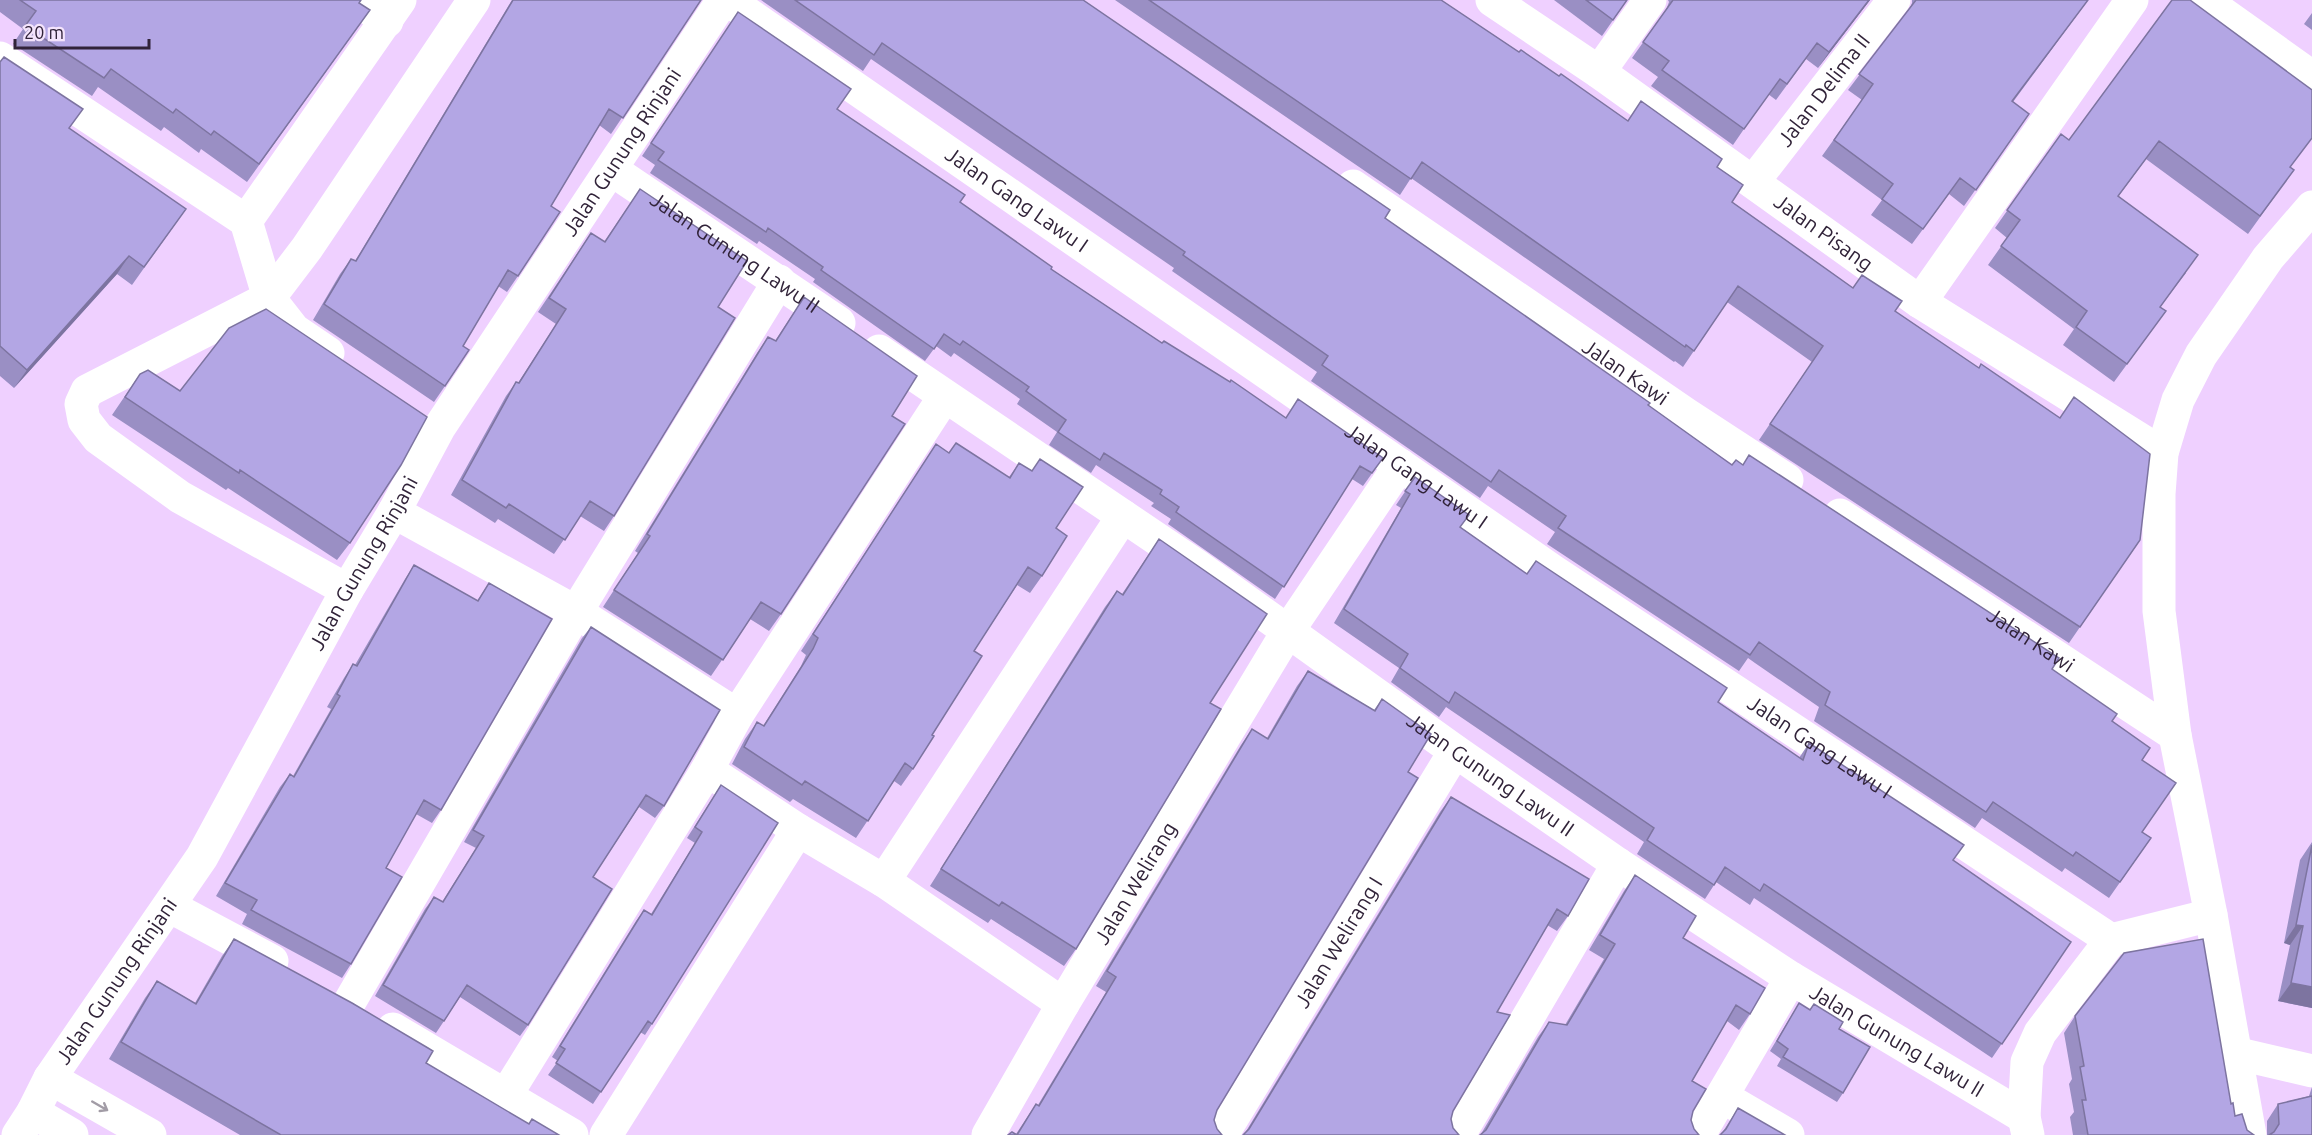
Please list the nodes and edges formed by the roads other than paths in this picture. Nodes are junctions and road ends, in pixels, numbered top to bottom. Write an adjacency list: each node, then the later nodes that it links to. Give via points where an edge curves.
1 (357, 0): 10 (street)
2 (474, 0): 20 (street)
3 (723, 0): 14 (street, Jalan Gunung Rinjani)
4 (728, 0): 27 (street, Jalan Gang Lawu I)
5 (1492, 0): 12 (street, Jalan Pisang)
6 (1650, 0): 12 (street)
7 (1894, 0): 16 (street, Jalan Delima II)
8 (2132, 0): 21 (street)
9 (2204, 0): 13 (street)
10 (393, 11): 18 (street)
11 (0, 58): 18 (street)
12 (1599, 72): 16 (street, Jalan Pisang)
13 (2312, 77)
14 (612, 170): 19 (street, Jalan Gunung Lawu II); 25 (street, Jalan Gunung Rinjani)
15 (1329, 170): 34 (street, Jalan Kawi, via 1686,414)
16 (1753, 182): 21 (street, Jalan Pisang)
17 (2312, 207): 26 (street, via 2268,258 2201,355 2178,400)
18 (246, 221): 20 (street)
19 (779, 281): 23 (street, Jalan Gunung Lawu II); 31 (street)
20 (269, 298): 22 (street, via 294,330); 30 (street, via 87,391 81,404 84,420 98,438 180,497)
21 (1920, 302): 26 (street, Jalan Pisang)
22 (352, 369)
23 (944, 397): 29 (street, Jalan Gunung Lawu II); 33 (street)
24 (410, 409): 25 (street)
25 (439, 428): 28 (street, Jalan Gunung Rinjani)
26 (2162, 453): 34 (street, via 2159,611)
27 (1400, 465): 32 (street, Jalan Welirang); 42 (street, Jalan Gang Lawu I, via 1553,571)
28 (394, 512): 30 (street, Jalan Gunung Rinjani); 31 (street)
29 (1123, 516): 32 (street, Jalan Gunung Lawu II); 39 (street)
30 (347, 590): 40 (street, Jalan Gunung Rinjani, via 202,857)
31 (576, 612): 33 (street); 44 (street)
32 (1288, 631): 35 (street, Jalan Gunung Lawu II); 45 (street, Jalan Welirang)
33 (737, 715): 36 (street)
34 (2175, 735): 41 (street)
35 (1455, 751): 38 (street, Jalan Gunung Lawu II); 58 (street, Jalan Welirang I)
36 (707, 770): 37 (street); 49 (street)
37 (798, 830): 39 (street); 56 (street)
38 (1618, 864): 43 (street, Jalan Gunung Lawu II); 59 (street)
39 (884, 881): 45 (street)
40 (170, 906): 44 (street); 48 (street, Jalan Gunung Rinjani)
41 (2211, 915): 42 (street); 46 (street)
42 (2111, 940): 52 (street, via 2040,1033 2028,1062)
43 (1791, 978): 50 (street); 52 (street, Jalan Gunung Lawu II)
44 (349, 1003): 49 (street)
45 (1063, 1004): 57 (street, Jalan Welirang)
46 (2235, 1053): 47 (street); 62 (street)
47 (2312, 1071)
48 (50, 1078): 51 (street, Jalan Gunung Rinjani); 54 (street, one-way to 54)
49 (506, 1095): 55 (street)
50 (1723, 1097): 60 (street); 61 (street)
51 (26, 1124): 53 (street)
52 (2026, 1126)
53 (72, 1135)
54 (150, 1135)
55 (572, 1135)
56 (606, 1135)
57 (988, 1135)
58 (1222, 1135)
59 (1459, 1135)
60 (1699, 1135)
61 (1788, 1135)
62 (2250, 1135)

